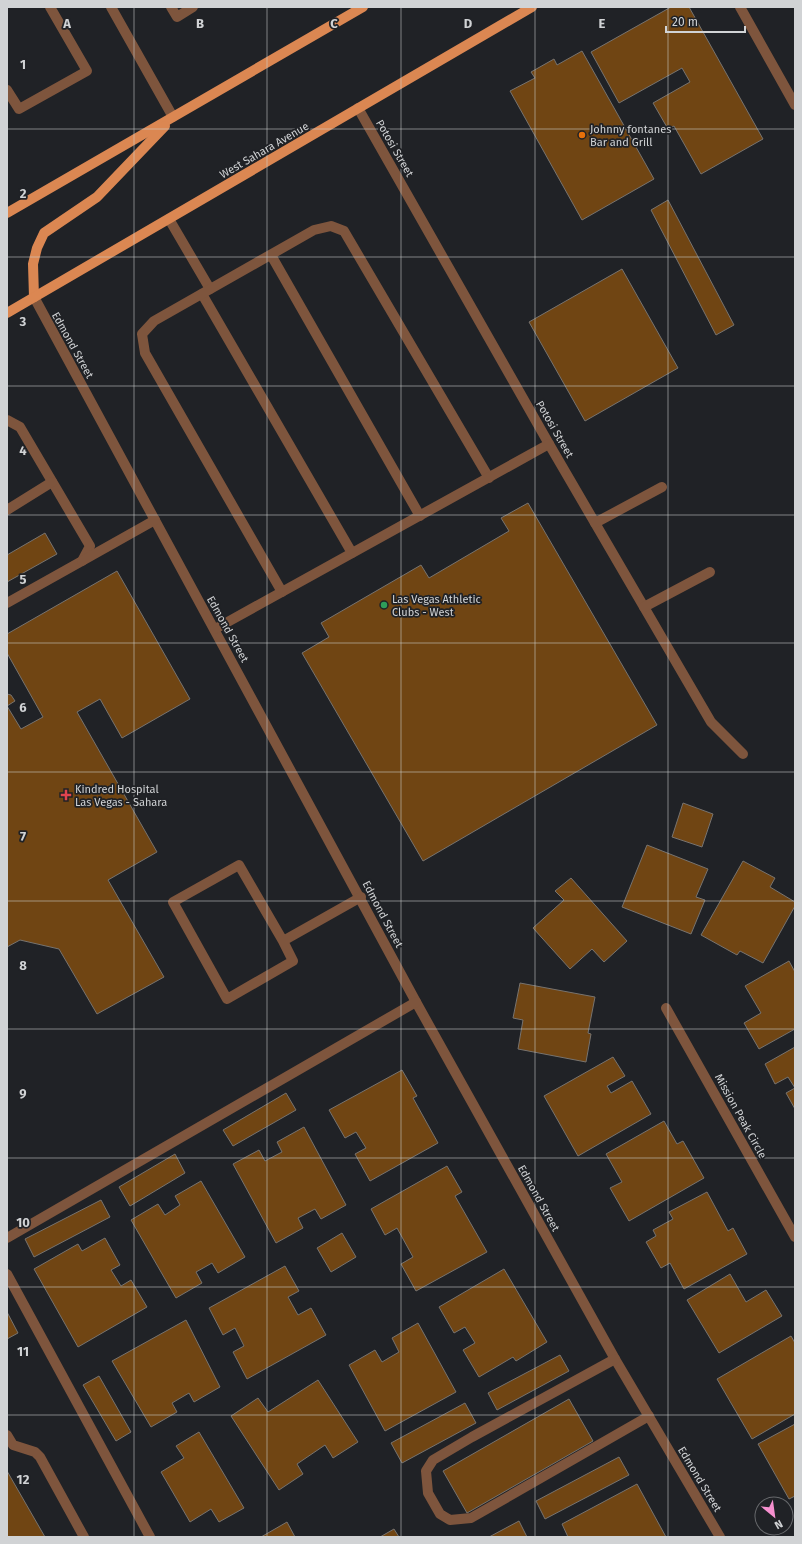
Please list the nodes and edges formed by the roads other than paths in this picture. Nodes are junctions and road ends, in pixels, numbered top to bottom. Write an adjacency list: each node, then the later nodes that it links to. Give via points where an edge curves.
1 (50, 7): 8 (street, via 87,71 18,109)
2 (111, 7): 11 (street)
3 (171, 7): 4 (street, via 177,17)
4 (192, 7)
5 (363, 7): 11 (main road)
6 (532, 7): 10 (main road, West Sahara Avenue)
7 (740, 7): 9 (street)
8 (7, 90)
9 (795, 105)
10 (358, 108): 13 (main road, West Sahara Avenue); 19 (street, Potosi Street)
11 (173, 117): 12 (main road); 16 (main road, via 97,197 44,233 32,264)
12 (7, 213)
13 (169, 219): 15 (street); 16 (main road, West Sahara Avenue)
14 (271, 255): 15 (street); 20 (street, via 314,230 331,226 344,231); 24 (street)
15 (206, 292): 27 (street); 30 (street, via 154,322 142,334 144,353)
16 (34, 298): 17 (main road, West Sahara Avenue); 25 (street, Edmond Street)
17 (7, 313)
18 (7, 420): 21 (street, via 20,427)
19 (549, 444): 20 (street); 26 (street, Potosi Street)
20 (489, 478): 24 (street)
21 (52, 482): 23 (street); 28 (street, via 90,546)
22 (662, 487): 26 (street)
23 (7, 510)
24 (420, 516): 27 (street)
25 (155, 520): 28 (street); 33 (street, Edmond Street)
26 (595, 523): 32 (street, Potosi Street)
27 (352, 553): 30 (street)
28 (82, 561): 31 (street)
29 (710, 572): 32 (street)
30 (282, 592): 33 (street)
31 (7, 603)
32 (644, 607): 34 (street, Potosi Street, via 711,722)
33 (214, 629): 35 (street, Edmond Street)
34 (743, 754)
35 (361, 897): 36 (street); 37 (street, Edmond Street)
36 (283, 941): 36 (street, via 239,865 173,902 227,999 293,961)
37 (416, 1002): 40 (street); 42 (street, Edmond Street)
38 (666, 1008): 39 (street, Mission Peak Circle)
39 (795, 1237)
40 (7, 1238)
41 (7, 1274): 46 (street)
42 (615, 1359): 43 (street, Edmond Street); 43 (street, via 433,1460 426,1471 428,1494 440,1514 450,1520 471,1518)
43 (649, 1416): 47 (street, Edmond Street)
44 (7, 1435): 45 (street, via 13,1445 35,1452 40,1457)
45 (84, 1537)
46 (150, 1537)
47 (720, 1537)

